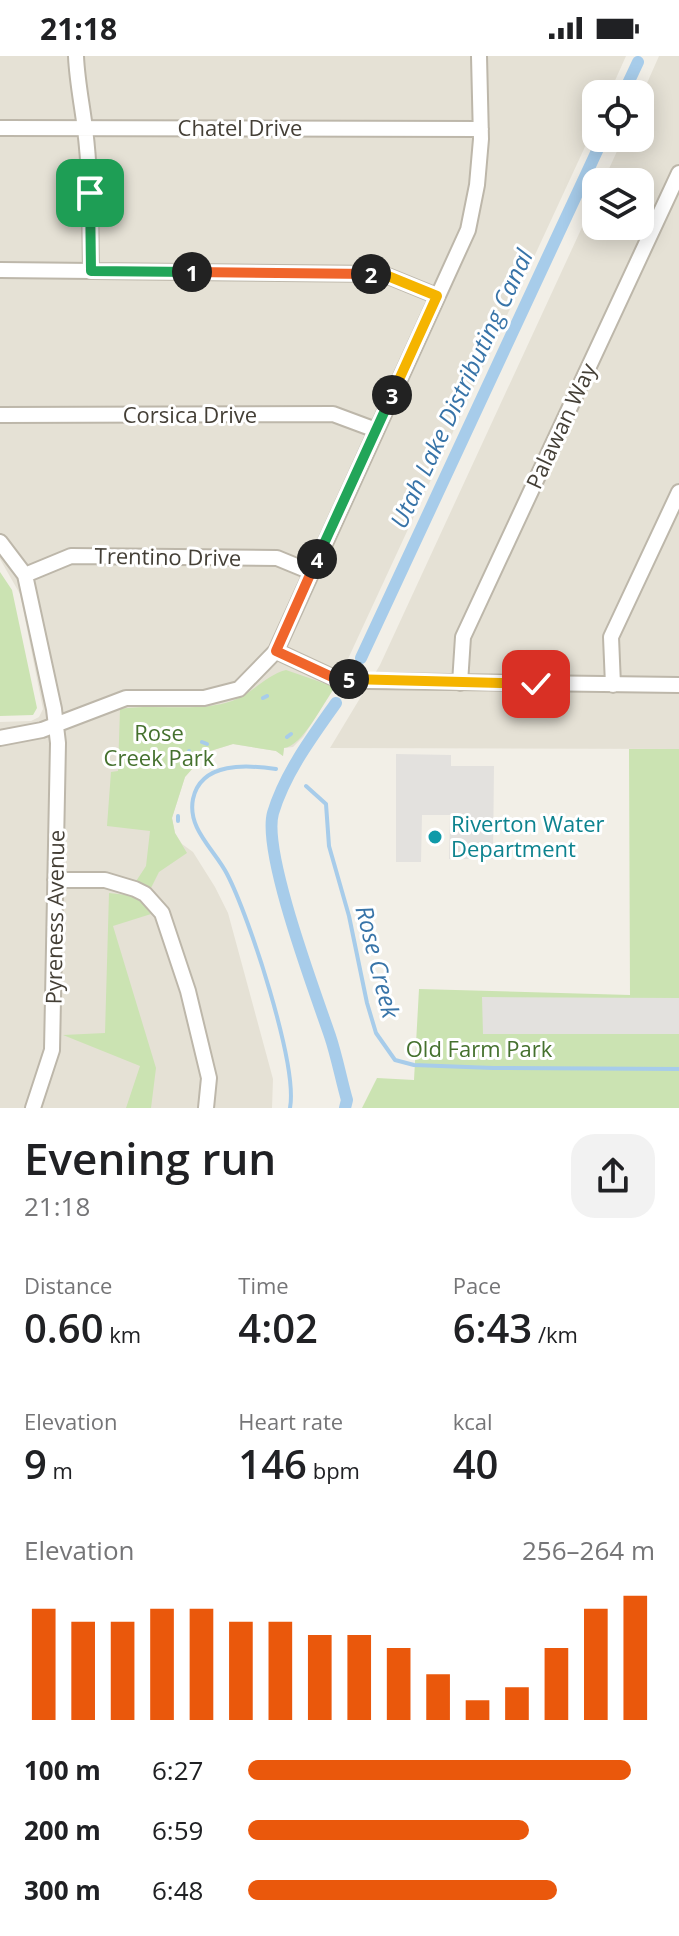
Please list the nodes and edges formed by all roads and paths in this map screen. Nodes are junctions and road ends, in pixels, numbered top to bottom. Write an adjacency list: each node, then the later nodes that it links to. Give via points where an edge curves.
1 (76, 56): 4 (street)
2 (479, 56): 5 (street)
3 (0, 128): 4 (street, Chatel Drive)
4 (85, 128): 5 (street, Chatel Drive); 8 (street)
5 (481, 129): 9 (street, via 468,230)
6 (679, 173): 17 (street, Palawan Way, via 463,637)
7 (0, 270): 8 (street)
8 (91, 271): 9 (street, via 383,274)
9 (437, 296): 11 (street)
10 (0, 415): 11 (street, Corsica Drive, via 333,414)
11 (376, 430): 14 (street)
12 (679, 492): 18 (street, via 611,637)
13 (0, 542): 15 (street)
14 (311, 572): 15 (street, Trentino Drive, via 277,558 71,556); 16 (street)
15 (25, 575): 20 (street, Pyreness Avenue)
16 (276, 651): 17 (street, via 332,677); 20 (street, via 239,689 204,698 126,698)
17 (460, 683): 18 (street)
18 (613, 685): 19 (street)
19 (679, 685)
20 (57, 724): 21 (street); 22 (street, Pyreness Avenue)
21 (0, 738)
22 (55, 880): 23 (street, Pyreness Avenue, via 52,1050); 24 (street, via 105,880 135,889 162,913 209,1078)
23 (33, 1108)
24 (206, 1108)

